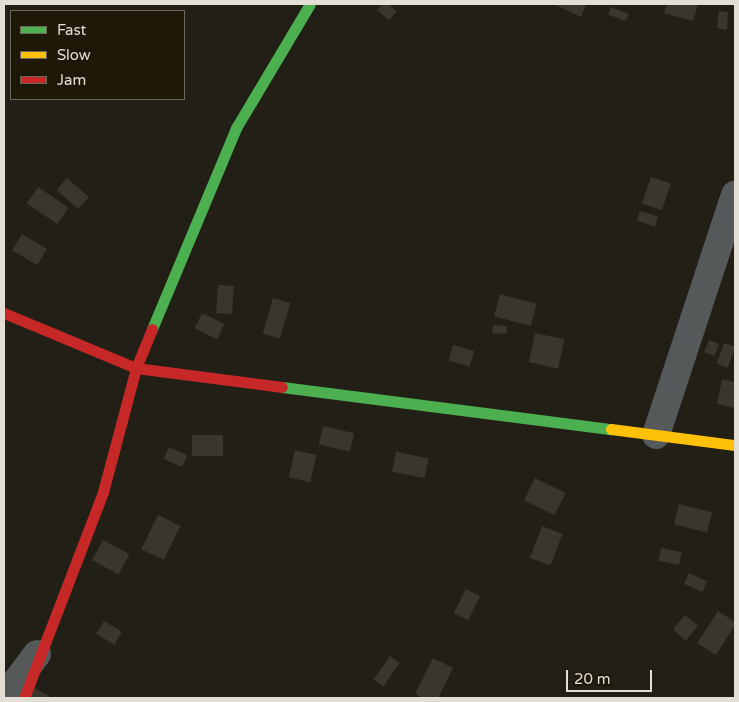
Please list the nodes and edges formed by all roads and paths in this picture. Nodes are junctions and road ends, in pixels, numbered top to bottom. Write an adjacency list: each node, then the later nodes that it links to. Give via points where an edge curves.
1 (310, 4): 4 (street, via 236,128)
2 (735, 196): 5 (street)
3 (4, 313): 4 (street)
4 (136, 368): 5 (street); 7 (street, via 102,492)
5 (656, 435): 6 (street)
6 (735, 445)
7 (51, 634): 8 (street); 9 (street)
8 (4, 698)
9 (24, 698)

